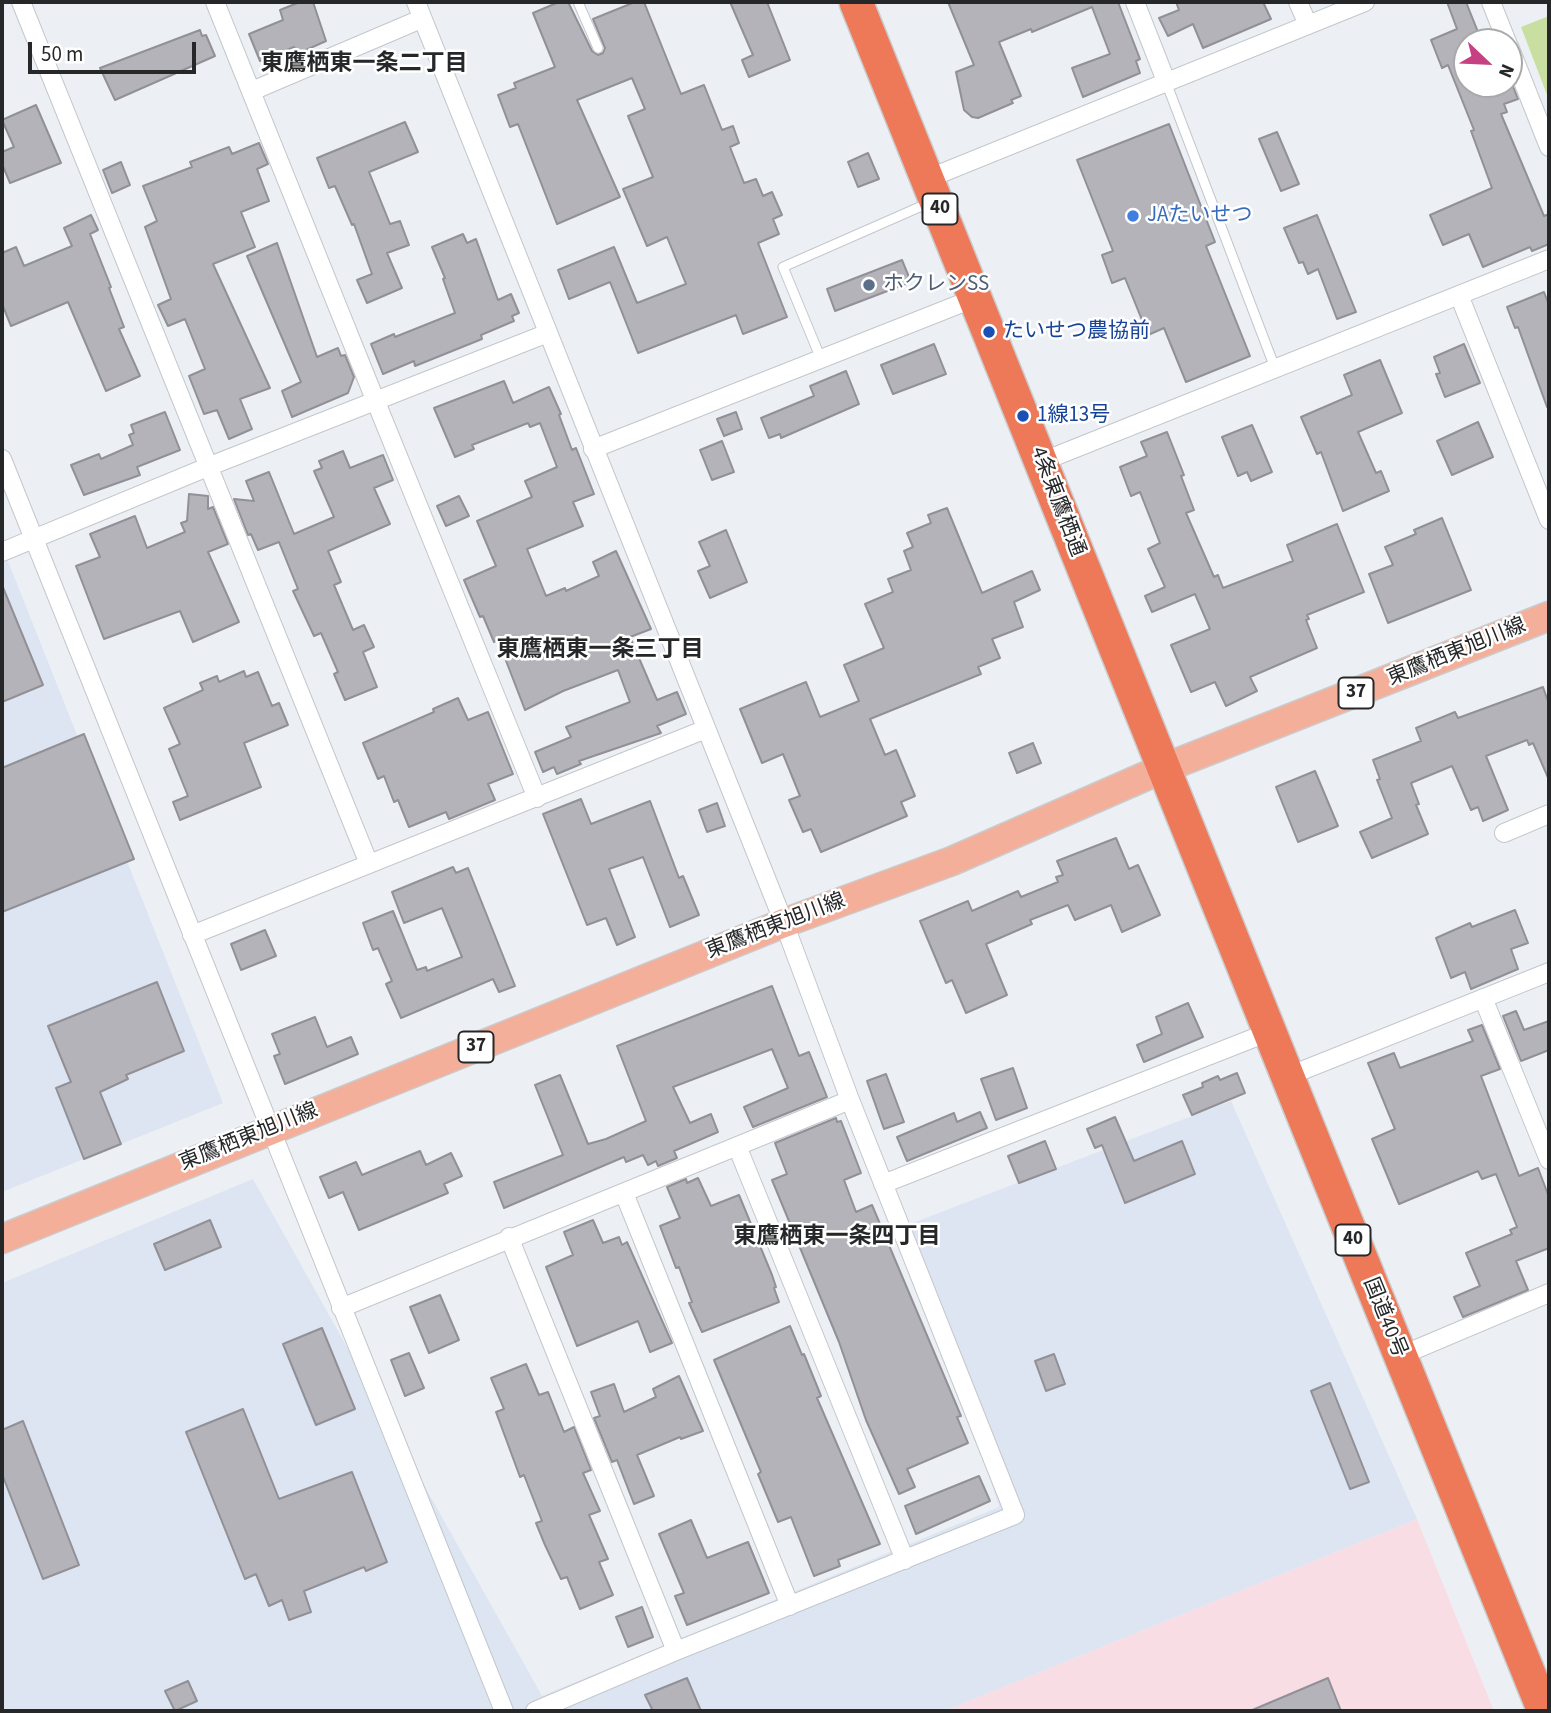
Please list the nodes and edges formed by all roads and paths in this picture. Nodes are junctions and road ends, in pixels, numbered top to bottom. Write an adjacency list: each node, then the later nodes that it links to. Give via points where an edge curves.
1 (21, 2): 28 (street)
2 (215, 2): 15 (street)
3 (578, 2): 12 (lane)
4 (856, 2): 17 (highway, 4条東鷹栖通 / 40)
5 (1135, 2): 13 (street)
6 (1298, 2): 10 (street)
7 (1365, 2): 10 (street)
8 (1491, 2): 11 (street)
9 (418, 10): 15 (street); 21 (street)
10 (1308, 25): 13 (street)
11 (1502, 28)
12 (597, 48)
13 (1166, 81): 17 (street); 23 (lane)
14 (1523, 82): 16 (street)
15 (252, 91): 24 (street)
16 (1549, 147)
17 (932, 190): 20 (highway, 4条東鷹栖通 / 40); 22 (lane, via 783,267)
18 (1549, 259): 19 (street)
19 (1460, 295): 23 (street); 29 (street)
20 (975, 298): 22 (street); 27 (highway, 4条東鷹栖通 / 40)
21 (548, 333): 24 (street); 25 (street)
22 (821, 359): 25 (street)
23 (1275, 368): 27 (street)
24 (376, 402): 28 (street); 35 (street)
25 (593, 449): 33 (street)
26 (2, 459): 30 (street)
27 (1041, 462): 34 (highway, 4条東鷹栖通 / 40)
28 (210, 466): 30 (street); 38 (street)
29 (1549, 520)
30 (33, 538): 31 (street); 40 (street)
31 (2, 552)
32 (1549, 616): 34 (main road, 東鷹栖東旭川線 / 37)
33 (706, 729): 35 (street); 39 (street)
34 (1162, 769): 39 (main road, 東鷹栖東旭川線 / 37, via 952,860); 43 (highway, 国道40号 / 40)
35 (537, 798): 38 (street)
36 (1549, 814): 37 (street)
37 (1504, 833)
38 (369, 864): 40 (street)
39 (784, 923): 45 (street); 46 (main road, 東鷹栖東旭川線 / 37)
40 (192, 935): 46 (street)
41 (1549, 972): 42 (street)
42 (1483, 998): 44 (street); 48 (street)
43 (1269, 1032): 44 (highway, 国道40号 / 40); 49 (street)
44 (1286, 1077): 55 (highway, 国道40号 / 40)
45 (850, 1100): 47 (street); 49 (street)
46 (270, 1130): 52 (main road, 東鷹栖東旭川線 / 37); 54 (street)
47 (737, 1146): 50 (street); 56 (street)
48 (1549, 1160)
49 (883, 1184): 56 (street, via 1015,1515)
50 (624, 1192): 51 (street); 57 (street)
51 (509, 1237): 54 (street); 58 (street)
52 (2, 1239)
53 (1549, 1293): 55 (street)
54 (341, 1308): 59 (street)
55 (1400, 1356): 61 (highway, 国道40号 / 40)
56 (905, 1560): 57 (street)
57 (790, 1606): 58 (street)
58 (676, 1651): 60 (street)
59 (504, 1711)
60 (535, 1711)
61 (1544, 1711)

